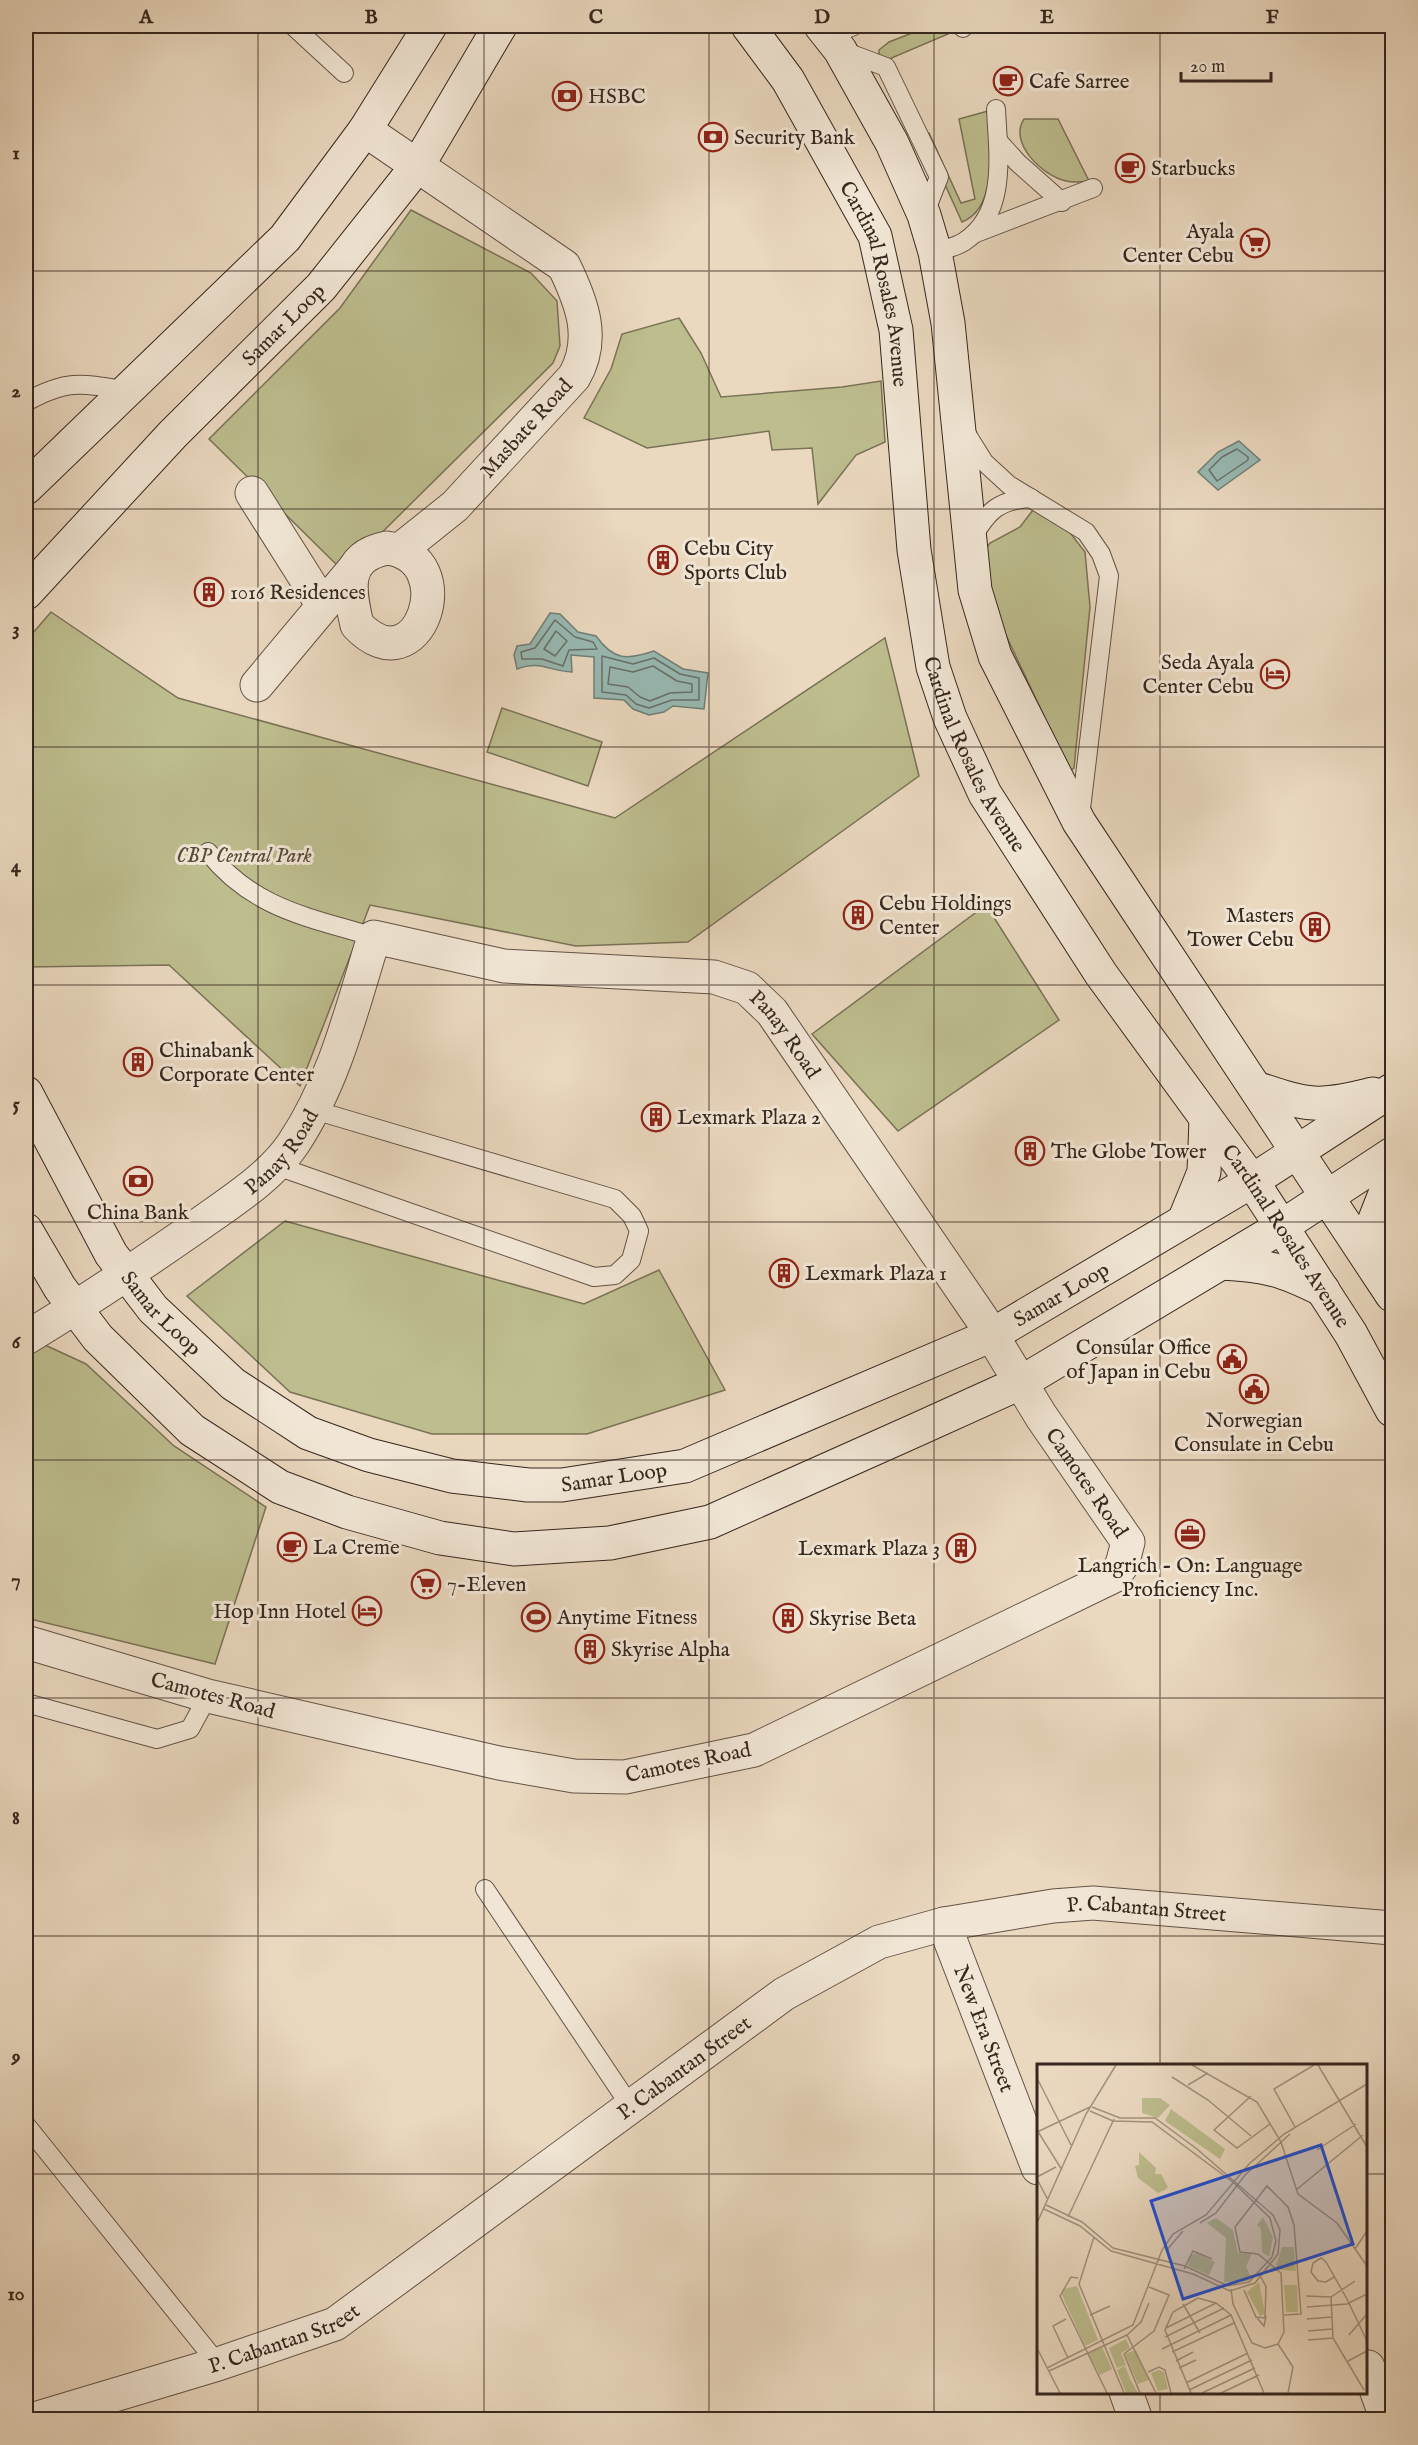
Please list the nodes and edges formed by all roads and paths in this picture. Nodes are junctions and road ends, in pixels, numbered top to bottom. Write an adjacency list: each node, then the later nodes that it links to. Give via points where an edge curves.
1 (293, 26): 6 (lane)
2 (430, 26): 8 (street)
3 (500, 26): 10 (street, Samar Loop)
4 (748, 26): 34 (street, Cardinal Rosales Avenue, via 788,80 875,236 896,330 922,607 933,667 950,718 985,794 1101,974)
5 (836, 34): 14 (street, via 924,215)
6 (344, 73)
7 (996, 110): 9 (lane)
8 (365, 130): 10 (street, Masbate Road); 15 (street, via 285,237)
9 (998, 141): 12 (lane); 13 (lane, via 995,197)
10 (418, 165): 22 (street, Masbate Road, via 564,266 580,300 585,331 582,362 574,377 455,506); 24 (street, Samar Loop, via 321,287 173,434)
11 (1093, 188): 12 (lane)
12 (1062, 201): 13 (lane)
13 (976, 233): 14 (lane, via 963,243)
14 (935, 252): 17 (street)
15 (127, 391): 16 (lane, via 59,385); 18 (street)
16 (26, 402)
17 (960, 423): 20 (lane, via 984,462 1009,485); 21 (street)
18 (26, 488)
19 (252, 493): 25 (street)
20 (1031, 498): 21 (lane, via 998,506 984,518); 27 (lane, via 1086,532 1101,554 1109,576)
21 (969, 544): 27 (street, via 975,590 995,656)
22 (400, 550): 23 (street, via 374,551); 23 (street, via 421,567 426,579 428,610 420,628 404,640 378,641 357,625 350,582)
23 (354, 569): 25 (street)
24 (26, 593)
25 (322, 604): 26 (street)
26 (257, 685)
27 (1079, 822): 30 (street)
28 (208, 852): 29 (lane, Panay Road, via 248,891 272,905)
29 (374, 937): 33 (street, Panay Road, via 331,1073); 50 (street, Panay Road, via 504,966 714,977 747,988 772,1012)
30 (1256, 1088): 31 (street, via 1307,1104 1339,1103); 35 (street)
31 (1392, 1089): 35 (street, Samar Loop)
32 (26, 1093): 46 (street, Samar Loop)
33 (314, 1110): 37 (street, Panay Road, via 292,1146); 37 (lane, via 615,1199 632,1216 639,1231 631,1260 615,1275 594,1277)
34 (1206, 1119): 39 (street, Cardinal Rosales Avenue); 41 (street, via 1204,1172)
35 (1298, 1152): 39 (street, Samar Loop); 40 (street)
36 (1392, 1154): 40 (street)
37 (274, 1165): 46 (street, Panay Road, via 229,1203)
38 (1392, 1176): 44 (street, via 1372,1227)
39 (1252, 1180): 41 (street, Samar Loop); 42 (street, Cardinal Rosales Avenue)
40 (1329, 1196): 42 (street); 44 (street)
41 (1184, 1221): 50 (street, Samar Loop)
42 (1281, 1227): 45 (street); 47 (street, Cardinal Rosales Avenue)
43 (26, 1230): 49 (street)
44 (1371, 1262): 48 (street)
45 (1221, 1263): 47 (street, via 1261,1265); 52 (street)
46 (125, 1276): 49 (street, Panay Road); 50 (street, Samar Loop, via 153,1309 233,1384 308,1433 369,1455 452,1476 528,1485 562,1485 685,1466)
47 (1323, 1290): 53 (street, Cardinal Rosales Avenue, via 1352,1334)
48 (1392, 1295)
49 (74, 1310): 51 (street, Panay Road); 52 (street, via 104,1345 192,1430 280,1486 347,1512 440,1538 514,1549 610,1544 710,1522)
50 (992, 1335): 52 (street, Camotes Road)
51 (26, 1338)
52 (1022, 1382): 55 (street, Camotes Road, via 1128,1542 1122,1565 1114,1575 754,1750 625,1777 574,1776 499,1763)
53 (1392, 1410)
54 (26, 1642): 55 (street, Camotes Road)
55 (208, 1696): 56 (lane, via 190,1729 157,1739)
56 (26, 1703)
57 (485, 1889): 60 (lane)
58 (944, 1924): 59 (street, P. Cabantan Street, via 1093,1903); 60 (street, P. Cabantan Street, via 879,1942 784,1994); 62 (street, New Era Street)
59 (1392, 1928)
60 (631, 2107): 63 (street, P. Cabantan Street, via 335,2324)
61 (26, 2126): 63 (lane)
62 (1037, 2165)
63 (218, 2364): 66 (street, P. Cabantan Street)
64 (1368, 2367): 68 (street)
65 (1126, 2394): 67 (street)
66 (32, 2420)
67 (1136, 2420)
68 (1387, 2420)

